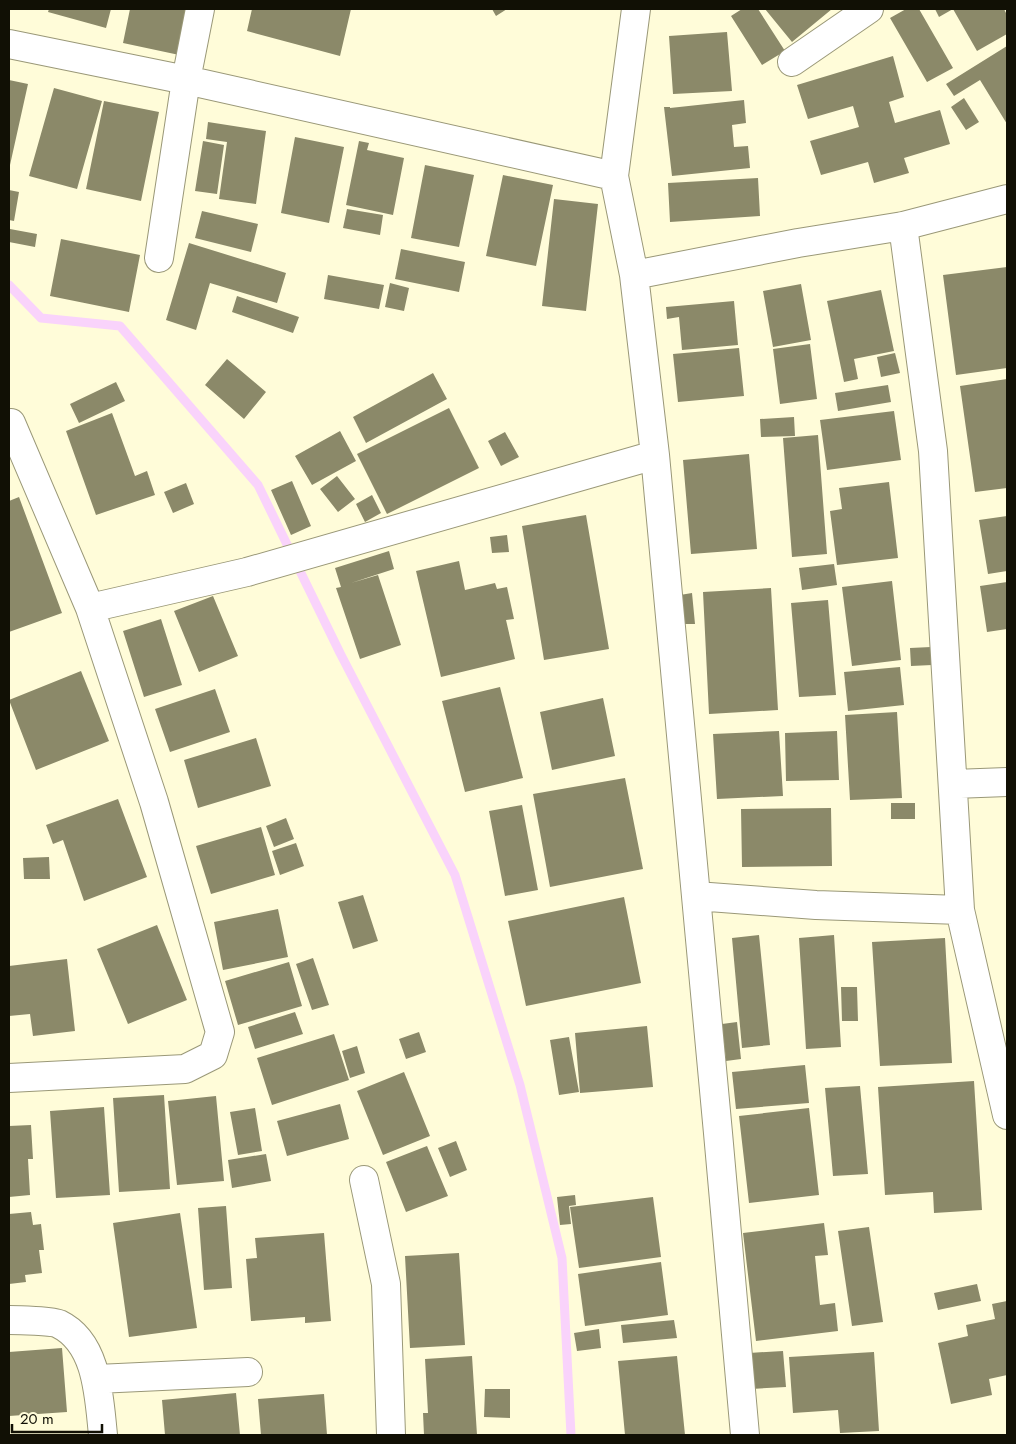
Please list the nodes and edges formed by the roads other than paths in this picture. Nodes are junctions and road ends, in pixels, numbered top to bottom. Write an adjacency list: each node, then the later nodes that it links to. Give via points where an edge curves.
1 (200, 9): 6 (street)
2 (636, 9): 7 (street)
3 (869, 9): 5 (street)
4 (9, 44): 6 (street)
5 (792, 62)
6 (186, 80): 7 (street); 10 (street)
7 (614, 176): 11 (street)
8 (1007, 199): 9 (street)
9 (903, 226): 11 (street); 16 (street, via 933,451)
10 (159, 258)
11 (634, 275): 13 (street)
12 (11, 423): 14 (street)
13 (655, 455): 14 (street, via 302,558); 17 (street)
14 (90, 608): 19 (street, via 154,802 220,1032 213,1056 185,1069)
15 (1007, 782): 16 (street)
16 (954, 784): 18 (street)
17 (696, 896): 18 (street, via 816,905); 27 (street)
18 (960, 910): 20 (street)
19 (9, 1078)
20 (1007, 1116)
21 (364, 1180): 26 (street, via 386,1284)
22 (9, 1320): 24 (street, via 58,1323 76,1336)
23 (248, 1372): 24 (street)
24 (97, 1379): 25 (street)
25 (104, 1435)
26 (392, 1435)
27 (745, 1435)

